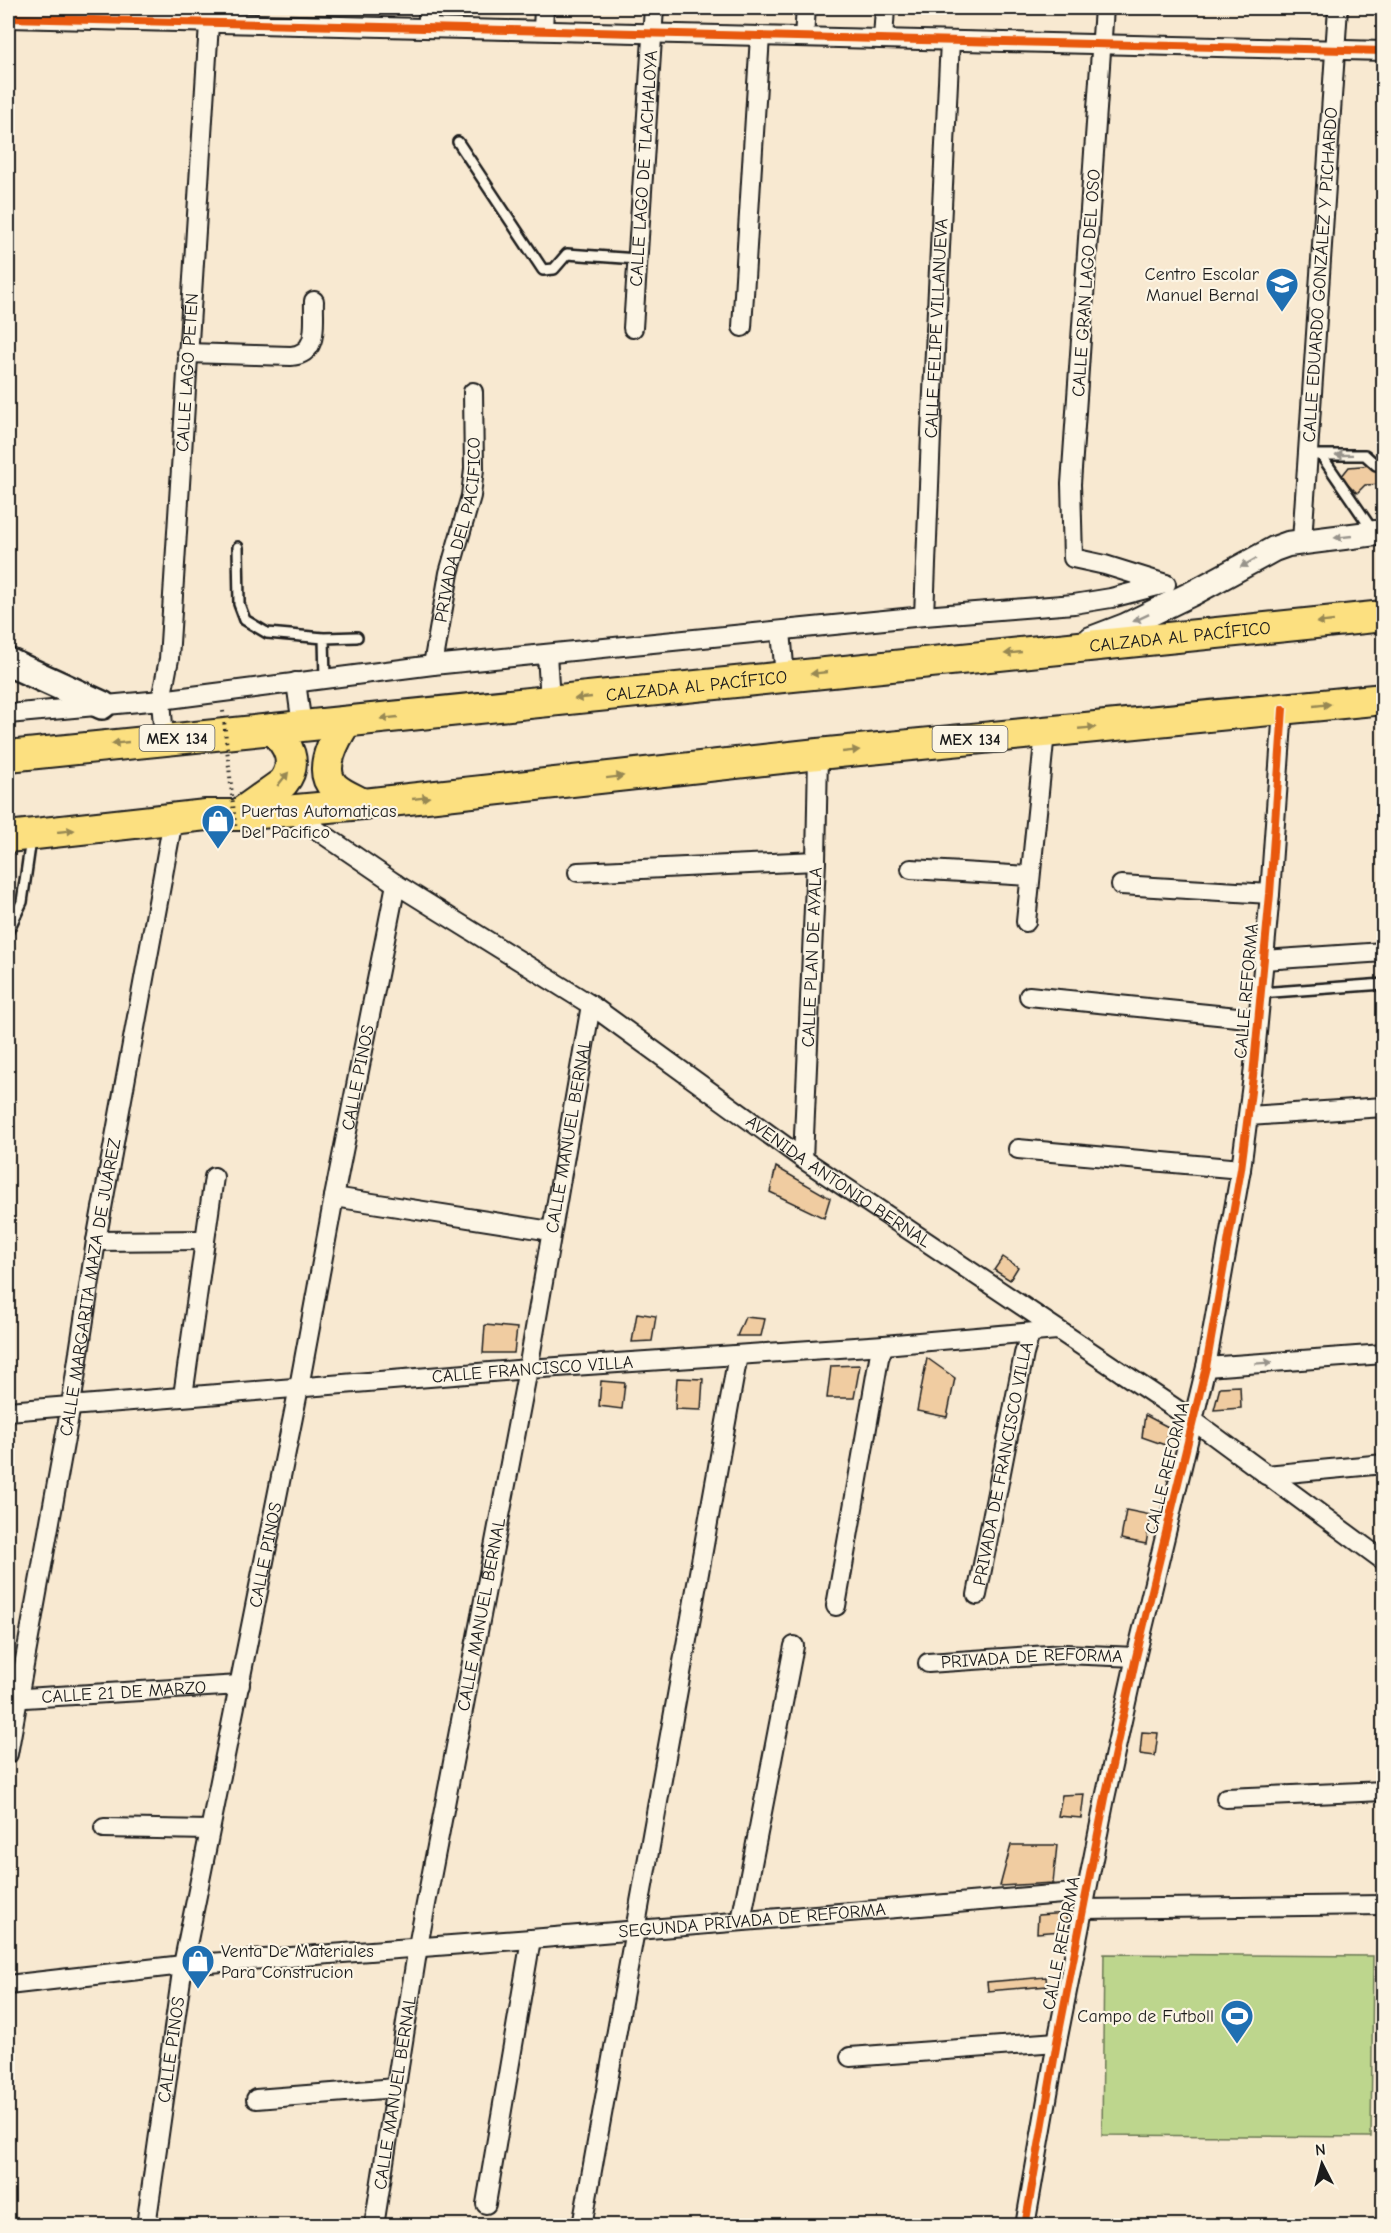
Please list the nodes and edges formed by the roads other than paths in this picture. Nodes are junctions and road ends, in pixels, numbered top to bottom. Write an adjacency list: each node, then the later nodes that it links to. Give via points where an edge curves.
1 (429, 8): 10 (street)
2 (544, 8): 11 (street)
3 (654, 8): 12 (street, CALLE LAGO DE TLACHALOYA)
4 (806, 8): 14 (street)
5 (885, 8): 15 (street)
6 (1104, 8): 17 (street, CALLE GRAN LAGO DEL OSO)
7 (1338, 8): 18 (street, CALLE EDUARDO GONZÁLEZ Y PICHARDO)
8 (209, 16): 9 (street); 10 (street); 25 (street, CALLE LAGO PETÉN)
9 (8, 18)
10 (427, 28): 11 (street)
11 (543, 30): 12 (street)
12 (652, 33): 13 (street); 21 (street, CALLE LAGO DE TLACHALOYA)
13 (760, 36): 14 (street); 23 (street)
14 (804, 37): 15 (street)
15 (884, 39): 16 (street)
16 (950, 41): 17 (street); 34 (street, CALLE FELIPE VILLANUEVA)
17 (1102, 44): 18 (street); 32 (street, CALLE GRAN LAGO DEL OSO, via 1071,484 1073,558)
18 (1335, 50): 19 (street); 27 (street, CALLE EDUARDO GONZÁLEZ Y PICHARDO)
19 (1383, 51)
20 (458, 142): 21 (lane, via 543,270 554,269 567,254)
21 (637, 259): 24 (street, CALLE LAGO DE TLACHALOYA)
22 (314, 301): 25 (street, via 313,337 302,353)
23 (741, 327)
24 (633, 328)
25 (187, 353): 47 (street, CALLE LAGO PETÉN, via 169,659)
26 (473, 392): 42 (street, PRIVADA DEL PACIFICO, via 471,496 449,573)
27 (1315, 455): 28 (lane, one-way to 27, via 1365,455); 29 (lane); 30 (street, CALLE EDUARDO GONZÁLEZ Y PICHARDO)
28 (1376, 465)
29 (1379, 533): 30 (street, one-way to 30)
30 (1302, 541): 33 (street, one-way to 33, via 1274,549)
31 (238, 548): 38 (lane, via 239,604 245,620 267,633)
32 (1165, 584): 33 (street); 34 (street, via 1074,604)
33 (1193, 593): 39 (street, one-way to 39)
34 (924, 616): 36 (street)
35 (1383, 616): 39 (main road, CALZADA AL PACÍFICO / MEX 134, one-way to 39)
36 (781, 631): 40 (street); 43 (street)
37 (357, 637): 38 (lane)
38 (324, 638): 44 (lane)
39 (1071, 647): 43 (main road, CALZADA AL PACÍFICO / MEX 134, one-way to 43)
40 (547, 654): 42 (street); 48 (street)
41 (8, 662): 49 (main road)
42 (434, 665): 44 (street)
43 (785, 677): 48 (main road, CALZADA AL PACÍFICO / MEX 134, one-way to 48)
44 (325, 679): 45 (street)
45 (296, 682): 47 (street); 53 (street)
46 (1383, 699): 50 (main road, MEX 134, one-way to 46)
47 (161, 700): 49 (street); 55 (street, CALLE LAGO PETÉN)
48 (550, 701): 52 (main road, CALZADA AL PACÍFICO / MEX 134, one-way to 52)
49 (102, 705): 51 (street)
50 (1283, 709): 54 (main road, MEX 134, one-way to 50); 69 (street, CALLE REFORMA)
51 (8, 714)
52 (346, 722): 53 (main road, CALZADA AL PACÍFICO / MEX 134); 58 (main road, via 337,735 327,766 334,788)
53 (288, 728): 55 (main road, CALZADA AL PACÍFICO / MEX 134); 61 (main road, one-way to 53, via 287,777 291,760 286,742)
54 (1045, 732): 56 (main road, MEX 134, one-way to 54); 66 (street)
55 (164, 739): 57 (main road, CALZADA AL PACÍFICO / MEX 134, one-way to 57)
56 (818, 754): 58 (main road, MEX 134, one-way to 56); 63 (street, CALLE PLAN DE AYALA)
57 (8, 756)
58 (363, 804): 59 (main road, MEX 134)
59 (288, 810): 61 (main road, MEX 134); 67 (street, AVENIDA ANTONIO BERNAL)
60 (173, 820): 61 (main road, MEX 134, via 206,816); 62 (main road, MEX 134, one-way to 60); 88 (street, CALLE MARGARITA MAZA DE JUÁREZ)
61 (237, 824)
62 (20, 836): 71 (lane, via 22,902)
63 (816, 861): 65 (street); 82 (street, CALLE PLAN DE AYALA)
64 (911, 869): 66 (street)
65 (578, 872)
66 (1030, 876): 70 (street)
67 (396, 884): 77 (street, AVENIDA ANTONIO BERNAL); 85 (street, CALLE PINOS)
68 (1121, 885): 69 (street)
69 (1270, 894): 73 (street, CALLE REFORMA)
70 (1026, 922)
71 (8, 931)
72 (1383, 952): 73 (street)
73 (1263, 960): 75 (street, CALLE REFORMA)
74 (1383, 984): 75 (lane)
75 (1260, 993): 78 (street, CALLE REFORMA)
76 (1029, 996): 78 (street)
77 (591, 1005): 82 (street, AVENIDA ANTONIO BERNAL); 86 (street, CALLE MANUEL BERNAL)
78 (1257, 1018): 80 (street, CALLE REFORMA)
79 (1383, 1107): 80 (street)
80 (1249, 1116): 83 (street, CALLE REFORMA)
81 (1018, 1149): 83 (street)
82 (803, 1159): 89 (street, AVENIDA ANTONIO BERNAL)
83 (1241, 1168): 94 (street, CALLE REFORMA)
84 (214, 1177): 87 (street)
85 (334, 1197): 86 (street); 96 (street, CALLE PINOS)
86 (551, 1231): 95 (street, CALLE MANUEL BERNAL)
87 (204, 1239): 88 (street); 97 (street)
88 (96, 1241): 98 (street, CALLE MARGARITA MAZA DE JUÁREZ)
89 (1057, 1330): 90 (street, CALLE FRANCISCO VILLA); 100 (street, AVENIDA ANTONIO BERNAL)
90 (1030, 1334): 91 (street, CALLE FRANCISCO VILLA); 104 (street, PRIVADA DE FRANCISCO VILLA)
91 (884, 1345): 93 (street, CALLE FRANCISCO VILLA); 105 (street)
92 (1383, 1354): 94 (street, one-way to 92)
93 (738, 1355): 95 (street, CALLE FRANCISCO VILLA); 119 (street)
94 (1206, 1367): 100 (street, CALLE REFORMA)
95 (528, 1369): 96 (street, CALLE FRANCISCO VILLA); 121 (street, CALLE MANUEL BERNAL)
96 (299, 1387): 97 (street, CALLE FRANCISCO VILLA); 109 (street, CALLE PINOS)
97 (183, 1396): 98 (street, CALLE FRANCISCO VILLA)
98 (71, 1405): 99 (street, CALLE FRANCISCO VILLA); 110 (street, CALLE MARGARITA MAZA DE JUÁREZ)
99 (8, 1411)
100 (1194, 1421): 102 (street, AVENIDA ANTONIO BERNAL); 107 (street, CALLE REFORMA)
101 (1383, 1464): 102 (street)
102 (1266, 1474): 103 (street, AVENIDA ANTONIO BERNAL)
103 (1383, 1561)
104 (977, 1595)
105 (836, 1606)
106 (794, 1646): 118 (street)
107 (1136, 1657): 108 (street, PRIVADA DE REFORMA, via 1064,1654); 116 (street, CALLE REFORMA)
108 (928, 1663)
109 (240, 1685): 110 (street, CALLE 21 DE MARZO); 115 (street, CALLE PINOS)
110 (12, 1699): 111 (street, CALLE MARGARITA MAZA DE JUÁREZ)
111 (8, 1754)
112 (1383, 1791): 113 (street)
113 (1227, 1797)
114 (104, 1828): 115 (street)
115 (209, 1830): 122 (street, CALLE PINOS)
116 (1084, 1900): 117 (street, CALLE REFORMA); 118 (street, SEGUNDA PRIVADA DE REFORMA); 124 (street, CALLE REFORMA)
117 (1383, 1905)
118 (741, 1921): 119 (street, SEGUNDA PRIVADA DE REFORMA)
119 (634, 1930): 120 (street, SEGUNDA PRIVADA DE REFORMA); 131 (street)
120 (531, 1939): 121 (street, SEGUNDA PRIVADA DE REFORMA); 128 (street)
121 (418, 1946): 122 (street); 126 (street, CALLE MANUEL BERNAL)
122 (183, 1965): 123 (street); 129 (street, CALLE PINOS)
123 (8, 1985)
124 (1057, 2042): 125 (street); 132 (street, CALLE REFORMA)
125 (850, 2058)
126 (396, 2088): 127 (street); 130 (street, CALLE MANUEL BERNAL)
127 (256, 2099)
128 (486, 2204)
129 (146, 2226)
130 (374, 2226)
131 (582, 2226)
132 (1024, 2226)

